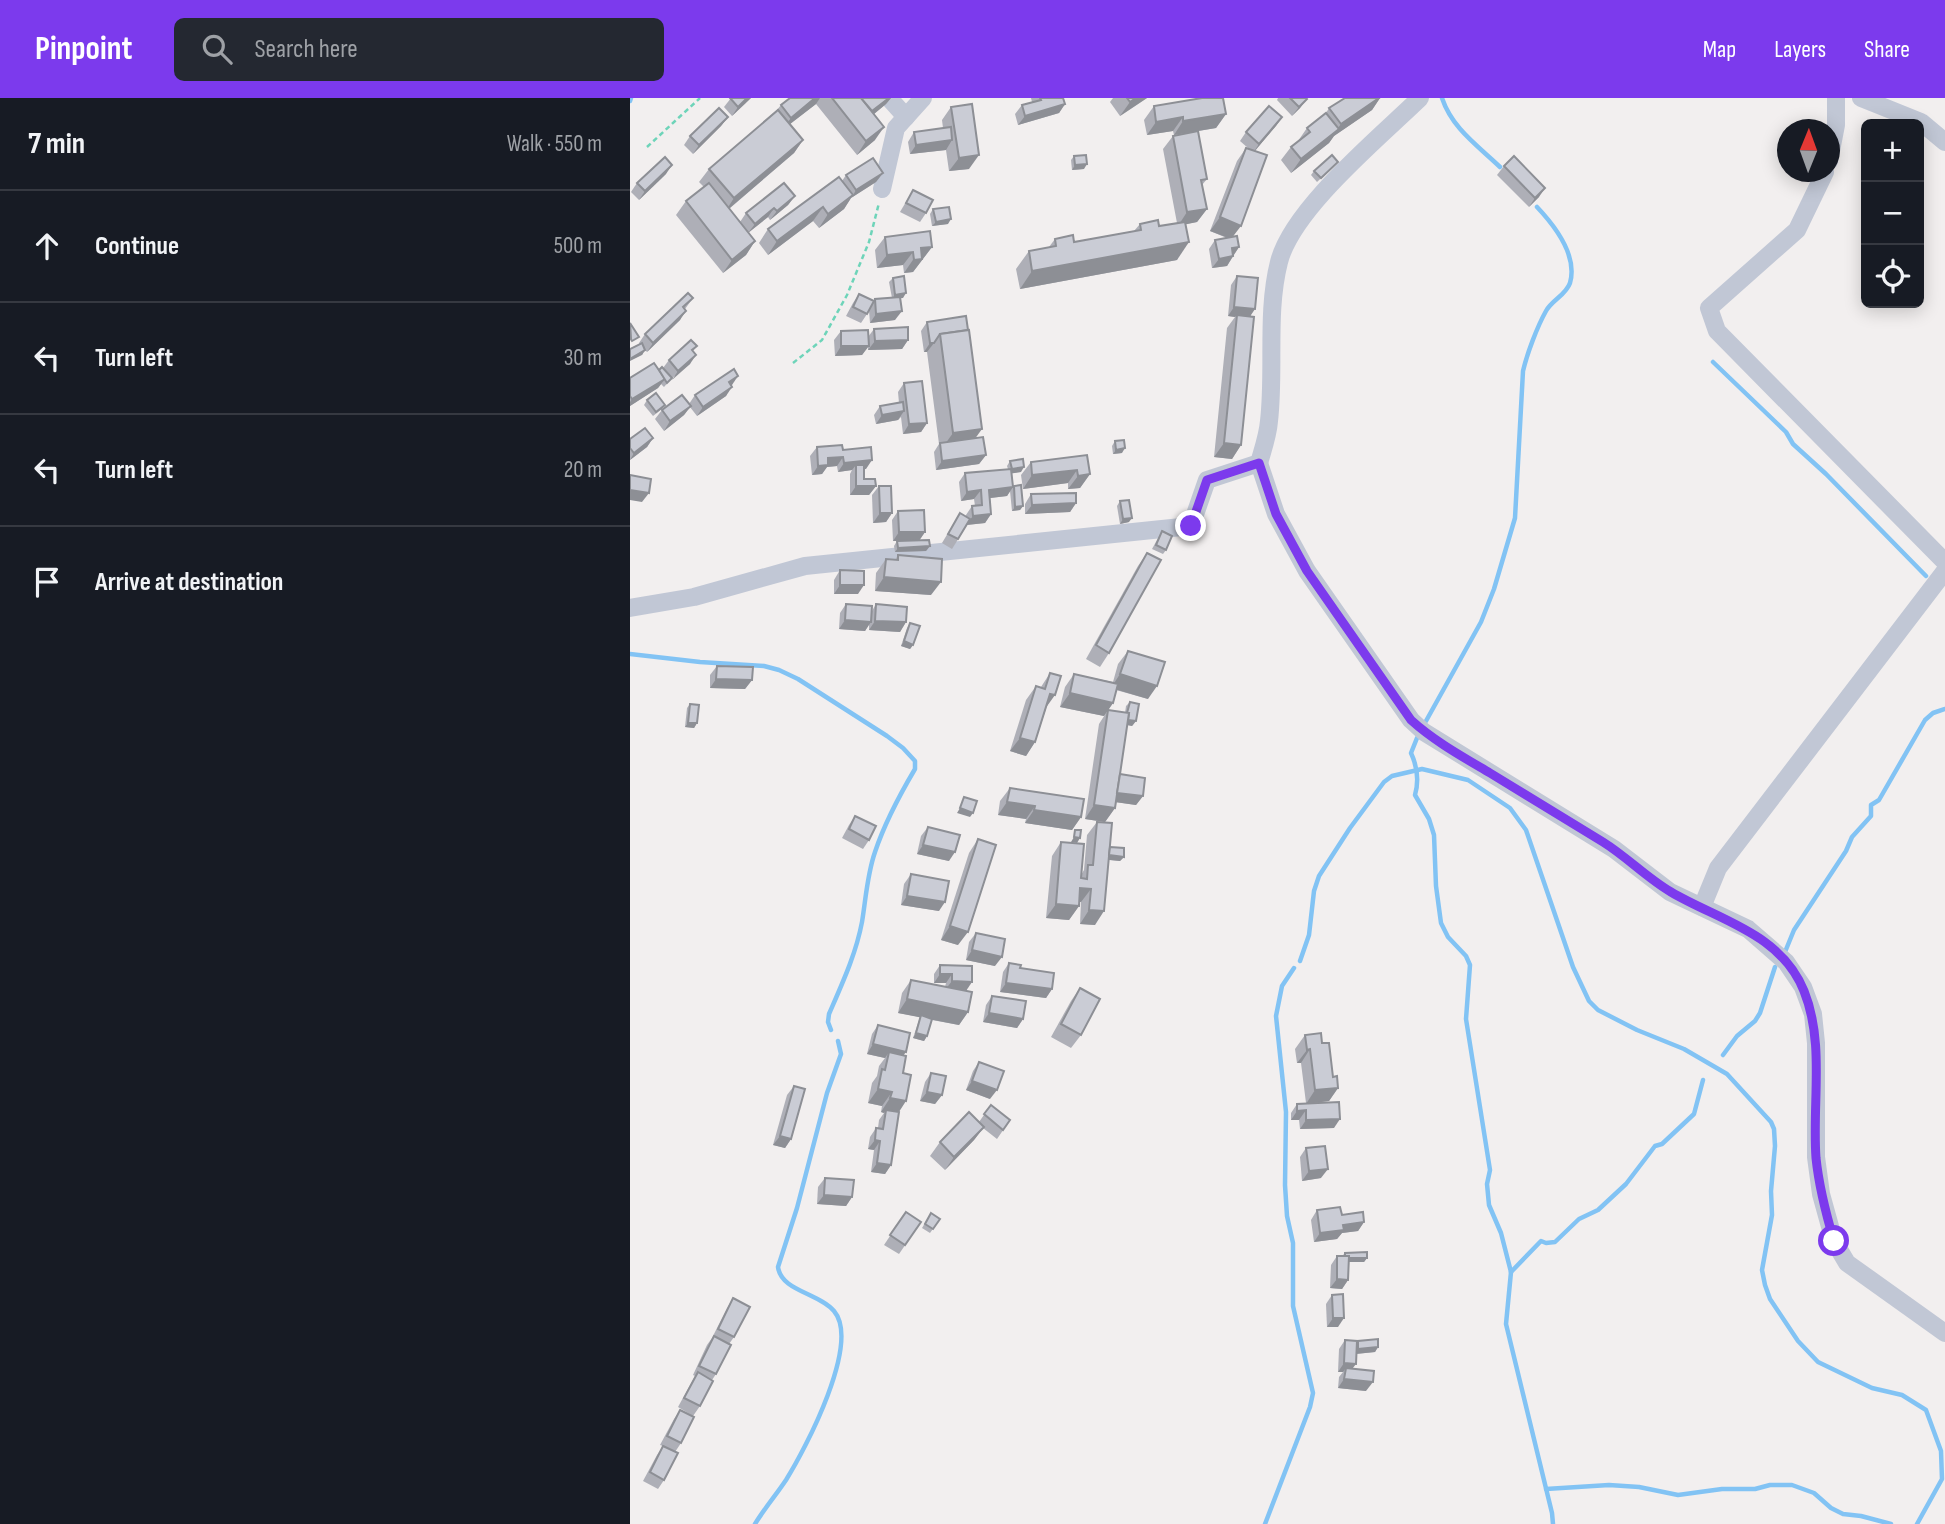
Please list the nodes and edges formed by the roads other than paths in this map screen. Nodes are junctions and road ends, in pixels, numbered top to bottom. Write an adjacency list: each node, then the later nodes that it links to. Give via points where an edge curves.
1 (889, 98): 6 (street)
2 (923, 98): 6 (street)
3 (1420, 98): 11 (street, via 1308,208 1290,233 1279,261 1269,423)
4 (1836, 98): 7 (street)
5 (1861, 98): 8 (street, via 1921,122)
6 (906, 117): 10 (street, via 896,128)
7 (1836, 119)
8 (1945, 142)
9 (1820, 182): 12 (street, via 1797,230 1709,308 1717,331)
10 (882, 189)
11 (1259, 463): 14 (street, via 1207,480 1191,526 805,566 694,597); 15 (street, via 1276,514 1307,571 1411,720 1467,760 1614,849 1670,892)
12 (1945, 562)
13 (1945, 571): 15 (street, via 1718,869)
14 (630, 608)
15 (1702, 907): 16 (street, via 1748,929 1786,962 1803,987 1813,1014 1816,1043 1819,1182 1834,1241 1847,1263)
16 (1945, 1333)

